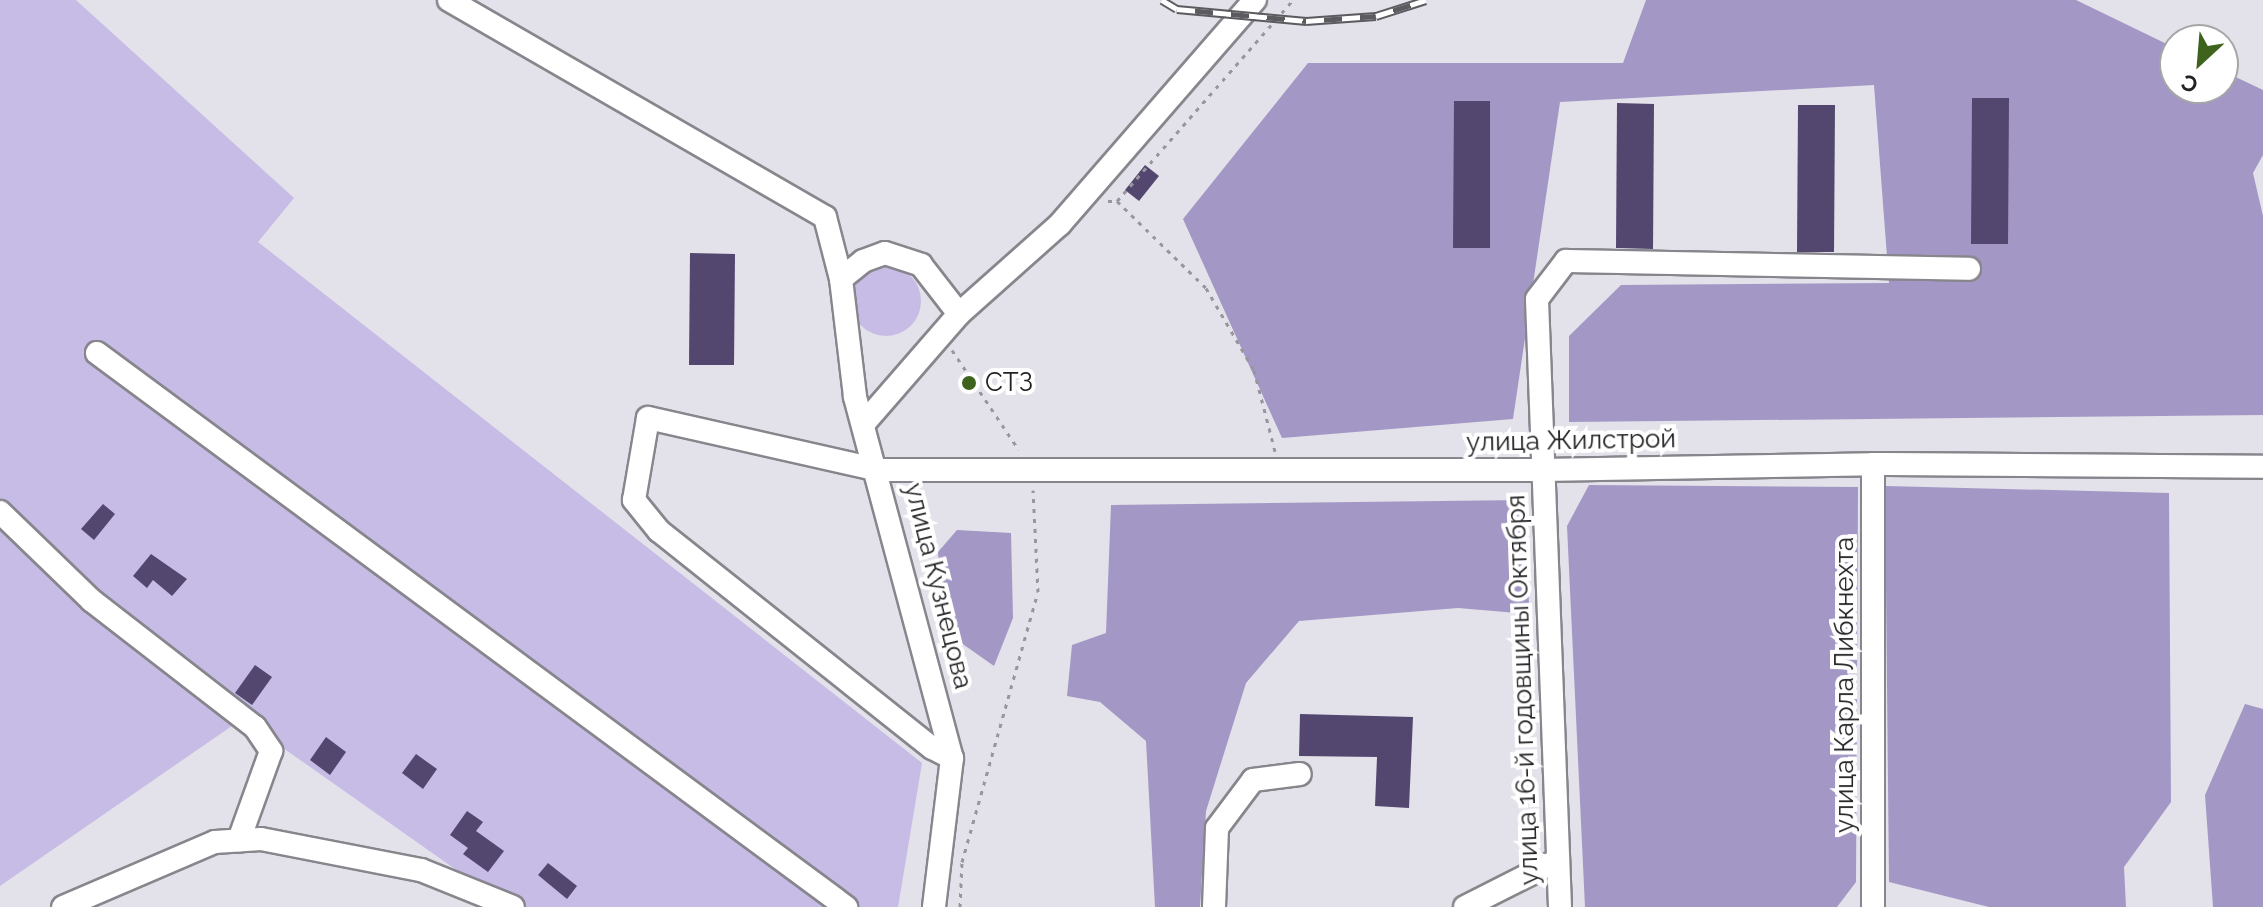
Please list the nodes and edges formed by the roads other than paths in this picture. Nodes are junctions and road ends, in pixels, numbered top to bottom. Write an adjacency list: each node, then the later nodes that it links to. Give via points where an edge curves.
1 (449, 0): 4 (street, улица Кузнецова, via 825,217)
2 (1255, 0): 5 (street, via 1060,224)
3 (1969, 269): 11 (street, улица 16-й годовщины Октября, via 1566,261 1537,299)
4 (841, 279): 5 (street, via 863,261 885,253 921,265); 7 (street, улица Кузнецова, via 855,397)
5 (959, 314): 7 (street)
6 (97, 353): 19 (street)
7 (866, 421): 10 (street, улица Кузнецова)
8 (1873, 464): 9 (street, улица Жилстрой); 11 (street, улица Жилстрой); 24 (street, улица Карла Либкнехта)
9 (2263, 467)
10 (879, 470): 11 (street, улица Жилстрой); 13 (street, улица Кузнецова); 13 (street, улица Жилстрой, via 648,418 634,500 659,531 932,748)
11 (1542, 470): 16 (street, улица 16-й годовщины Октября)
12 (0, 512): 15 (street, via 91,600 255,727 271,751)
13 (952, 758): 20 (street, улица Кузнецова)
14 (1300, 774): 21 (street, via 1253,780 1217,828)
15 (239, 840): 17 (street, via 215,842); 18 (street, via 312,845 421,870)
16 (1558, 860): 22 (street); 23 (street, улица 16-й годовщины Октября)
17 (63, 907)
18 (513, 907)
19 (846, 907)
20 (934, 907)
21 (1214, 907)
22 (1465, 907)
23 (1560, 907)
24 (1873, 907)

